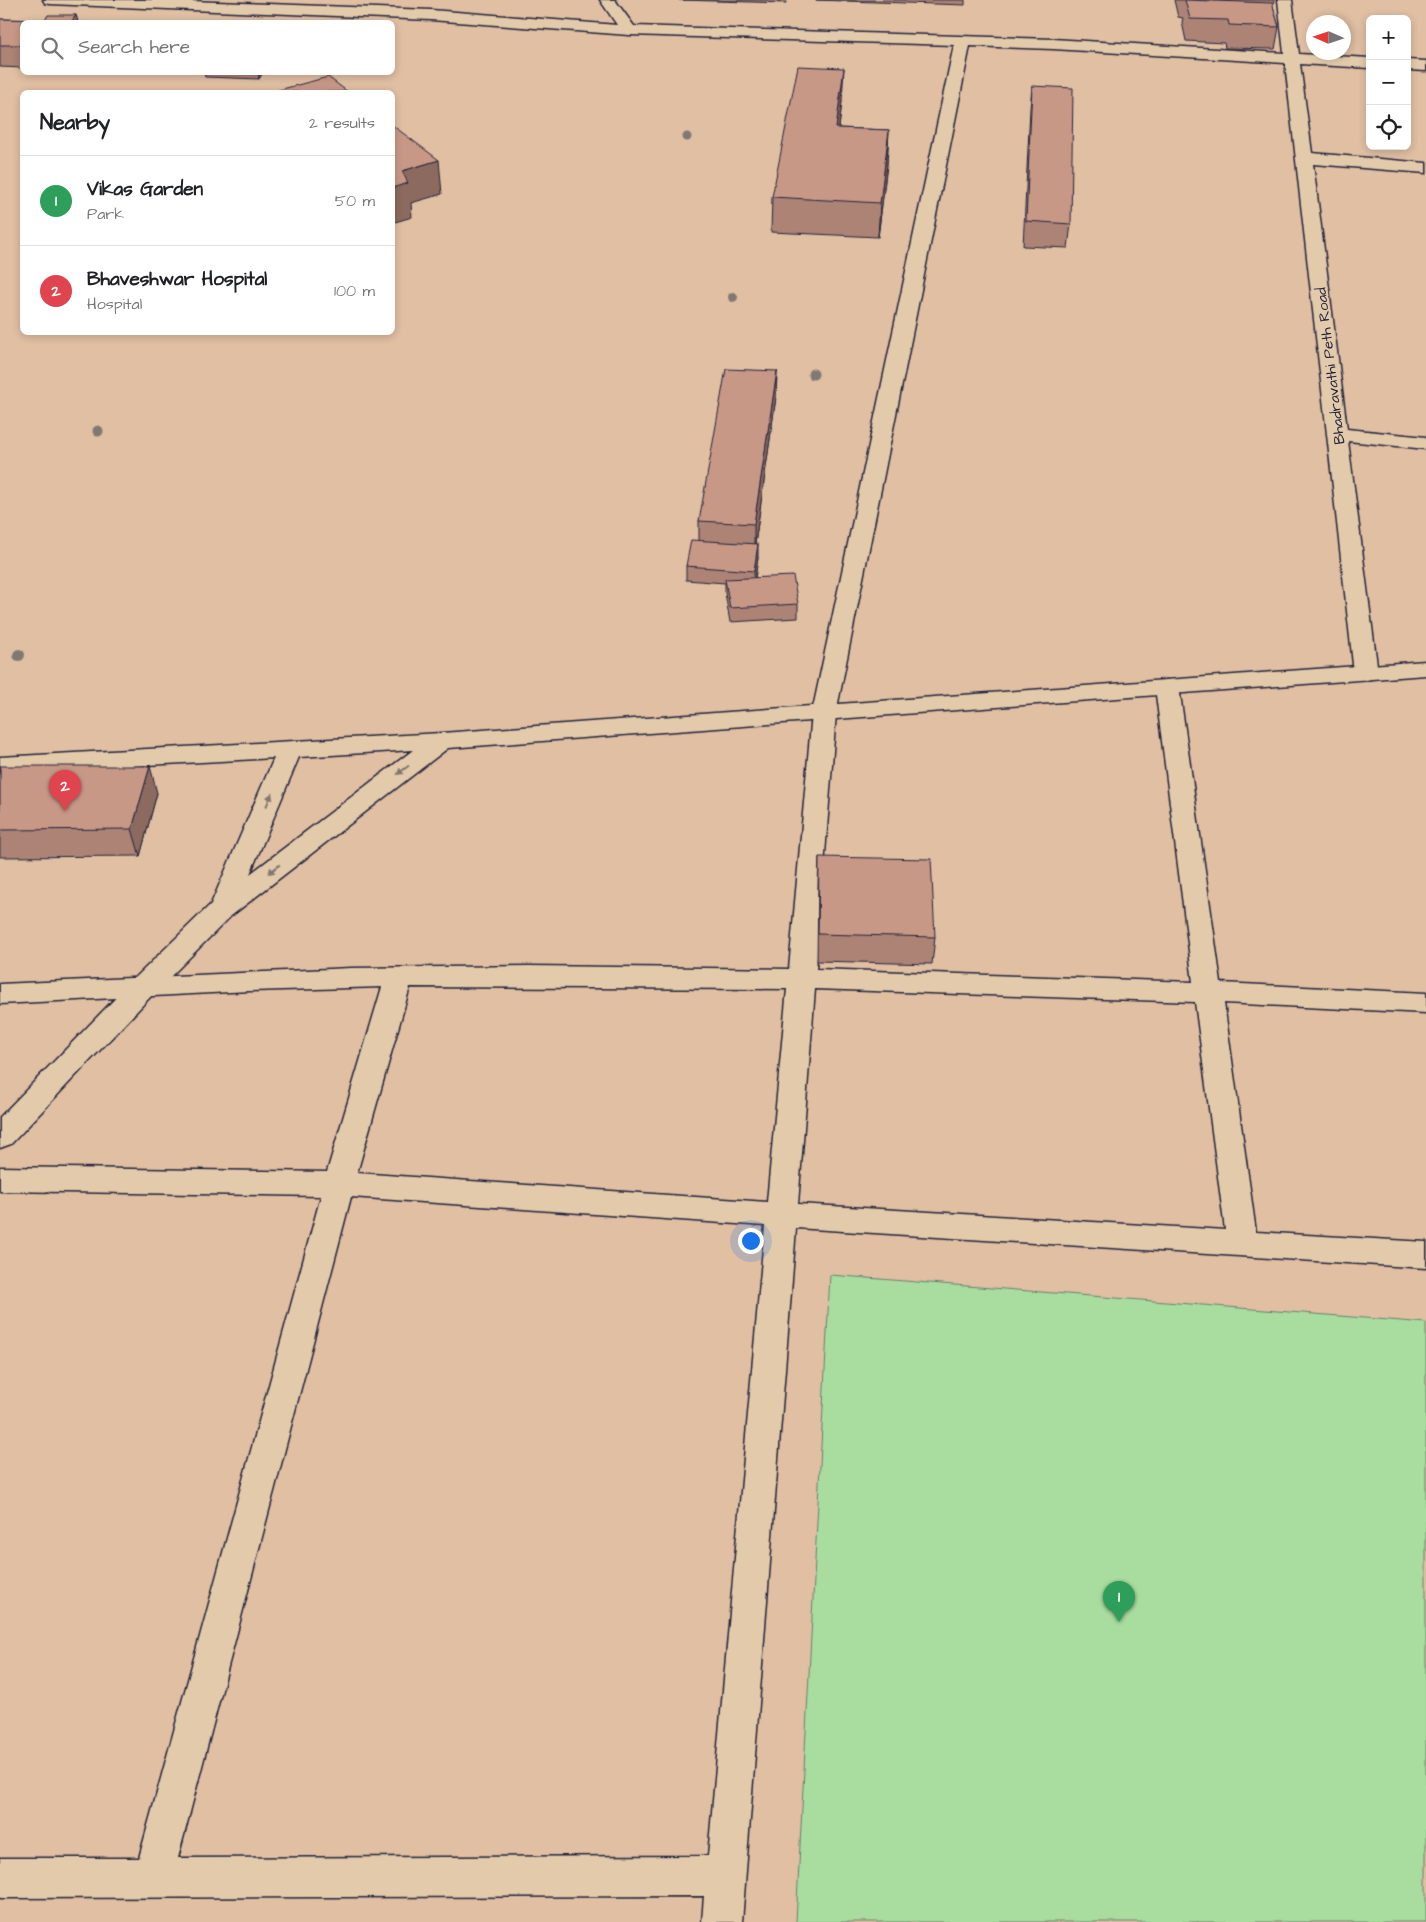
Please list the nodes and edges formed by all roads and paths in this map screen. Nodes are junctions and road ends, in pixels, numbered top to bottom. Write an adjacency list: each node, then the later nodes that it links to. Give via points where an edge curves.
1 (50, 0): 2 (street)
2 (62, 0): 5 (street)
3 (607, 0): 8 (street)
4 (1285, 0): 10 (street, Bhadravathi Peth Road)
5 (224, 3): 7 (street)
6 (466, 3): 7 (street)
7 (431, 15): 8 (street)
8 (629, 30): 9 (street)
9 (963, 41): 10 (street); 21 (street)
10 (1293, 58): 11 (street); 14 (street, Bhadravathi Peth Road)
11 (1366, 63)
12 (1411, 65): 13 (street)
13 (1426, 66)
14 (1305, 158): 15 (street); 16 (street, Bhadravathi Peth Road)
15 (1426, 168)
16 (1338, 434): 17 (street); 19 (street, Bhadravathi Peth Road)
17 (1426, 443)
18 (1426, 668): 19 (street)
19 (1366, 673): 20 (street)
20 (1167, 687): 21 (street); 29 (street)
21 (824, 713): 22 (street); 27 (street)
22 (442, 741): 23 (street); 25 (street, one-way to 25)
23 (290, 749): 24 (street); 25 (street, one-way to 23)
24 (0, 765)
25 (222, 909): 28 (street)
26 (399, 977): 27 (street); 28 (street); 34 (street)
27 (802, 979): 29 (street); 35 (street)
28 (144, 986): 30 (street); 32 (street)
29 (1208, 991): 31 (street); 36 (street)
30 (0, 994)
31 (1426, 1003)
32 (0, 1136)
33 (0, 1179): 34 (street)
34 (339, 1184): 35 (street); 40 (street)
35 (782, 1215): 36 (street); 38 (street)
36 (1242, 1243): 37 (street)
37 (1426, 1255)
38 (725, 1876): 40 (street); 41 (street)
39 (0, 1878): 40 (street)
40 (153, 1879)
41 (722, 1922)

